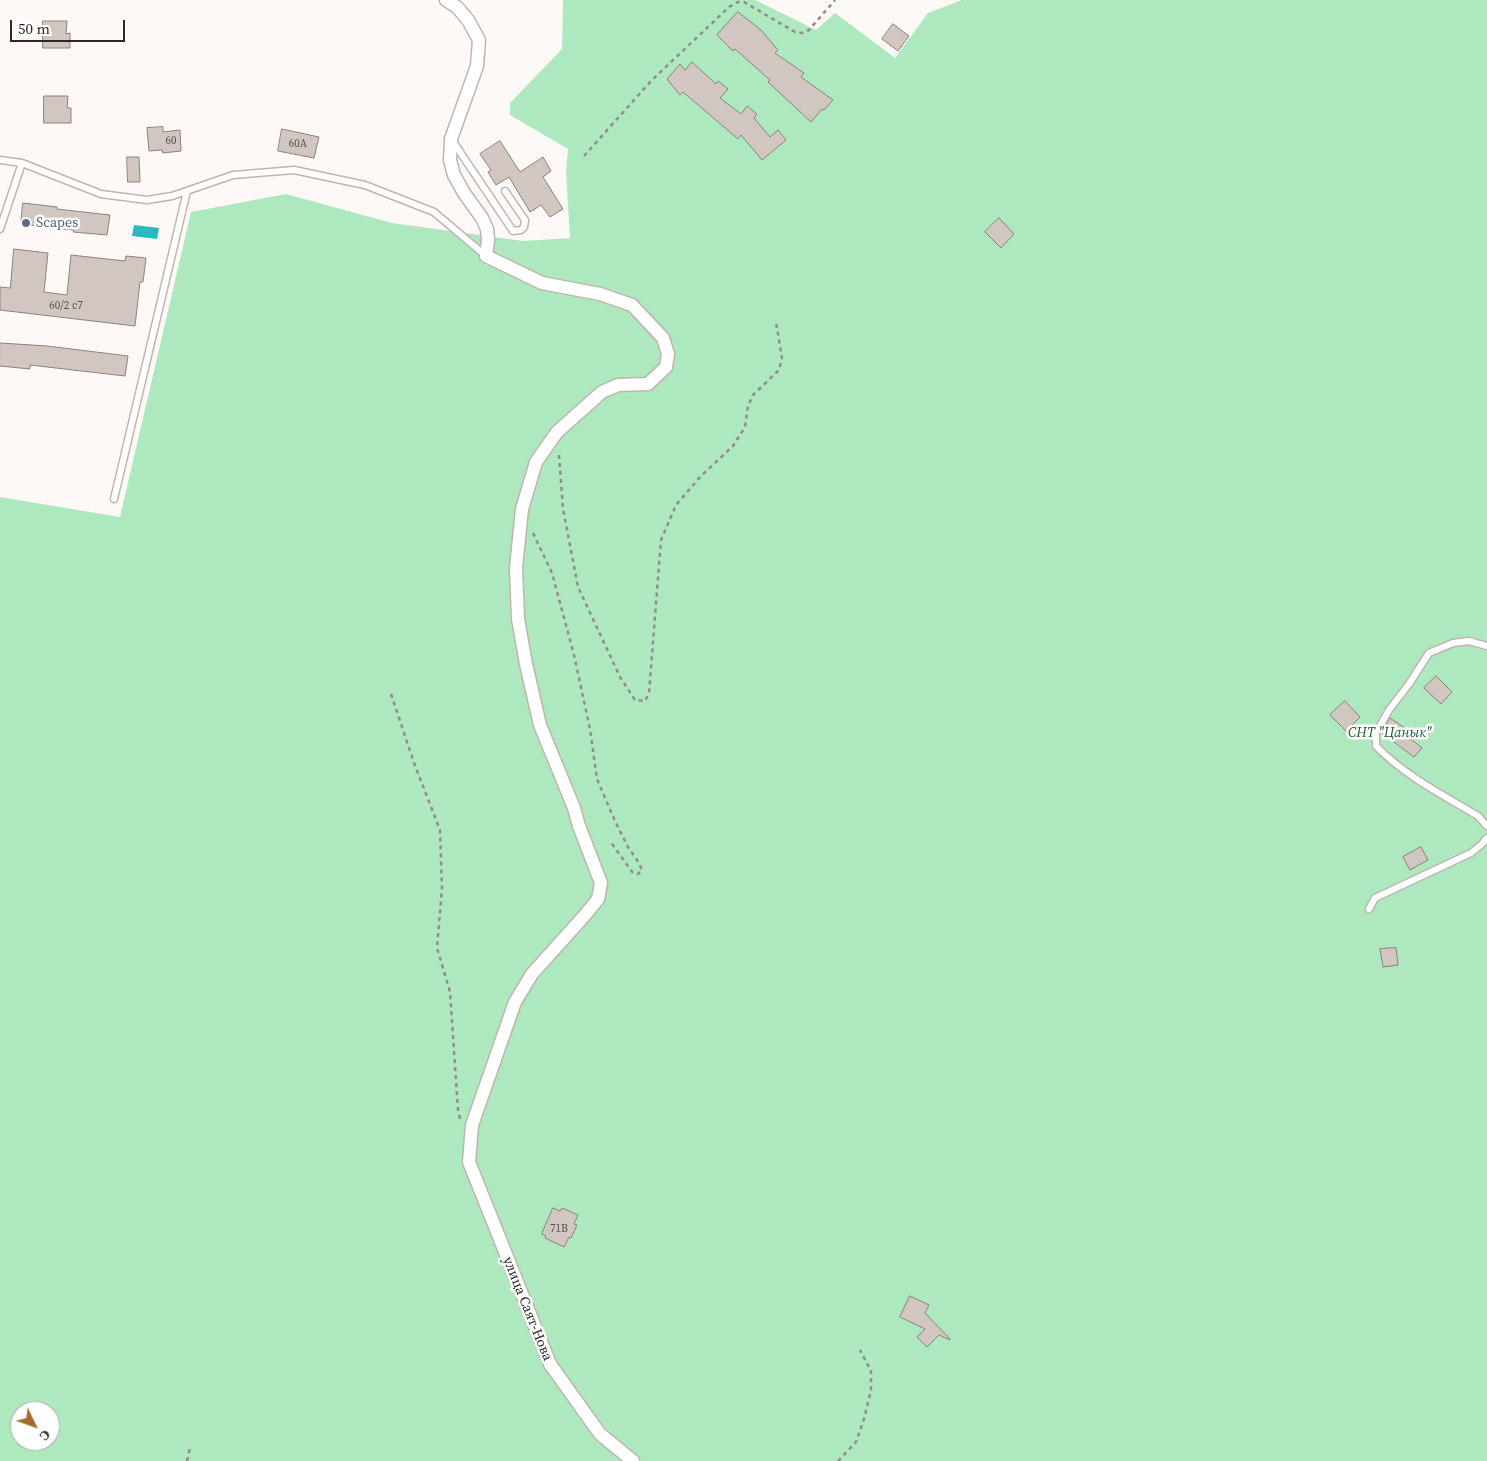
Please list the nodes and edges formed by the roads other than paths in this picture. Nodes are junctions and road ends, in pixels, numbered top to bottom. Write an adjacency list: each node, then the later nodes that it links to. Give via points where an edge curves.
1 (446, 0): 2 (street, via 468,20 478,40 477,66)
2 (451, 139): 6 (lane, via 513,231 521,230 525,220); 8 (street, via 450,160 454,175 487,229)
3 (0, 160): 4 (lane)
4 (22, 163): 5 (lane, via 101,194 147,200); 7 (lane)
5 (187, 191): 8 (lane, via 233,175 294,170 365,185 434,212); 9 (lane)
6 (505, 191)
7 (0, 229)
8 (486, 256): 14 (street, улица Саят-Нова, via 542,283 600,294 632,305 663,338 668,354 666,367 648,384 618,385 602,392 556,432 536,462 522,509 516,568 518,619 526,664 540,725 601,883 598,898 532,974 515,1002 472,1125 469,1162 550,1364 600,1434)
9 (114, 498)
10 (1487, 646): 11 (lane, via 1469,641 1453,643 1430,653 1376,733 1376,746 1386,756 1478,816)
11 (1487, 826)
12 (1487, 838): 13 (lane, via 1471,853 1375,898)
13 (1369, 909)
14 (633, 1461)

